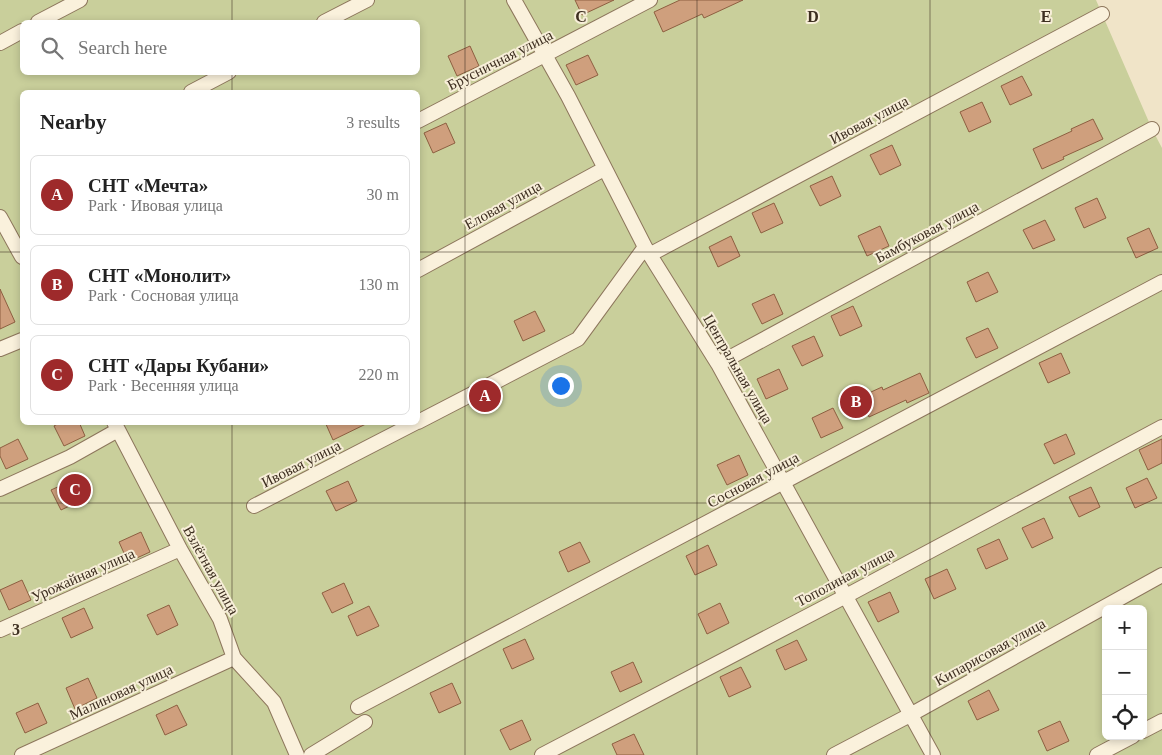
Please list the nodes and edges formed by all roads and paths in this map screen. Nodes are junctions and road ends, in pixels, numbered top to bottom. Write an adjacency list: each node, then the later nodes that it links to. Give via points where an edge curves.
1 (80, 0): 6 (street)
2 (367, 0): 7 (street)
3 (514, 0): 10 (street, Центральная улица)
4 (650, 0): 10 (street, Брусничная улица)
5 (1102, 14): 17 (street, Ивовая улица)
6 (42, 20)
7 (328, 20)
8 (20, 32): 9 (street)
9 (0, 42)
10 (545, 55): 13 (street, Брусничная улица); 15 (street, Центральная улица)
11 (223, 75): 12 (street)
12 (195, 90)
13 (420, 120)
14 (1152, 129): 23 (street, Бамбуковая улица)
15 (604, 169): 17 (street, Центральная улица); 19 (street, Еловая улица)
16 (0, 217): 18 (street)
17 (648, 251): 23 (street, Центральная улица); 24 (street, Ивовая улица, via 578,339)
18 (20, 253)
19 (420, 269)
20 (1162, 282): 28 (street, Сосновая улица)
21 (20, 341): 22 (street)
22 (0, 349)
23 (718, 364): 28 (street, Центральная улица)
24 (420, 420)
25 (411, 425): 30 (street, Ивовая улица)
26 (116, 426): 29 (street, via 70,457); 31 (street, Взлётная улица)
27 (1162, 427): 33 (street, Тополиная улица)
28 (784, 482): 33 (street, Центральная улица); 36 (street, Сосновая улица)
29 (0, 489)
30 (254, 506)
31 (180, 549): 34 (street, Урожайная улица); 35 (street, Взлётная улица, via 220,619)
32 (1162, 575): 37 (street, Кипарисовая улица)
33 (846, 596): 37 (street, Центральная улица); 45 (street, Тополиная улица)
34 (0, 630)
35 (234, 658): 42 (street, Малиновая улица); 43 (street, Взлётная улица, via 274,702)
36 (358, 707)
37 (910, 715): 46 (street, Кипарисовая улица); 47 (street, Центральная улица)
38 (1162, 721): 40 (street)
39 (365, 722): 44 (street)
40 (1147, 729)
41 (1125, 740): 48 (street)
42 (22, 755)
43 (297, 755)
44 (311, 755)
45 (542, 755)
46 (834, 755)
47 (933, 755)
48 (1097, 755)

